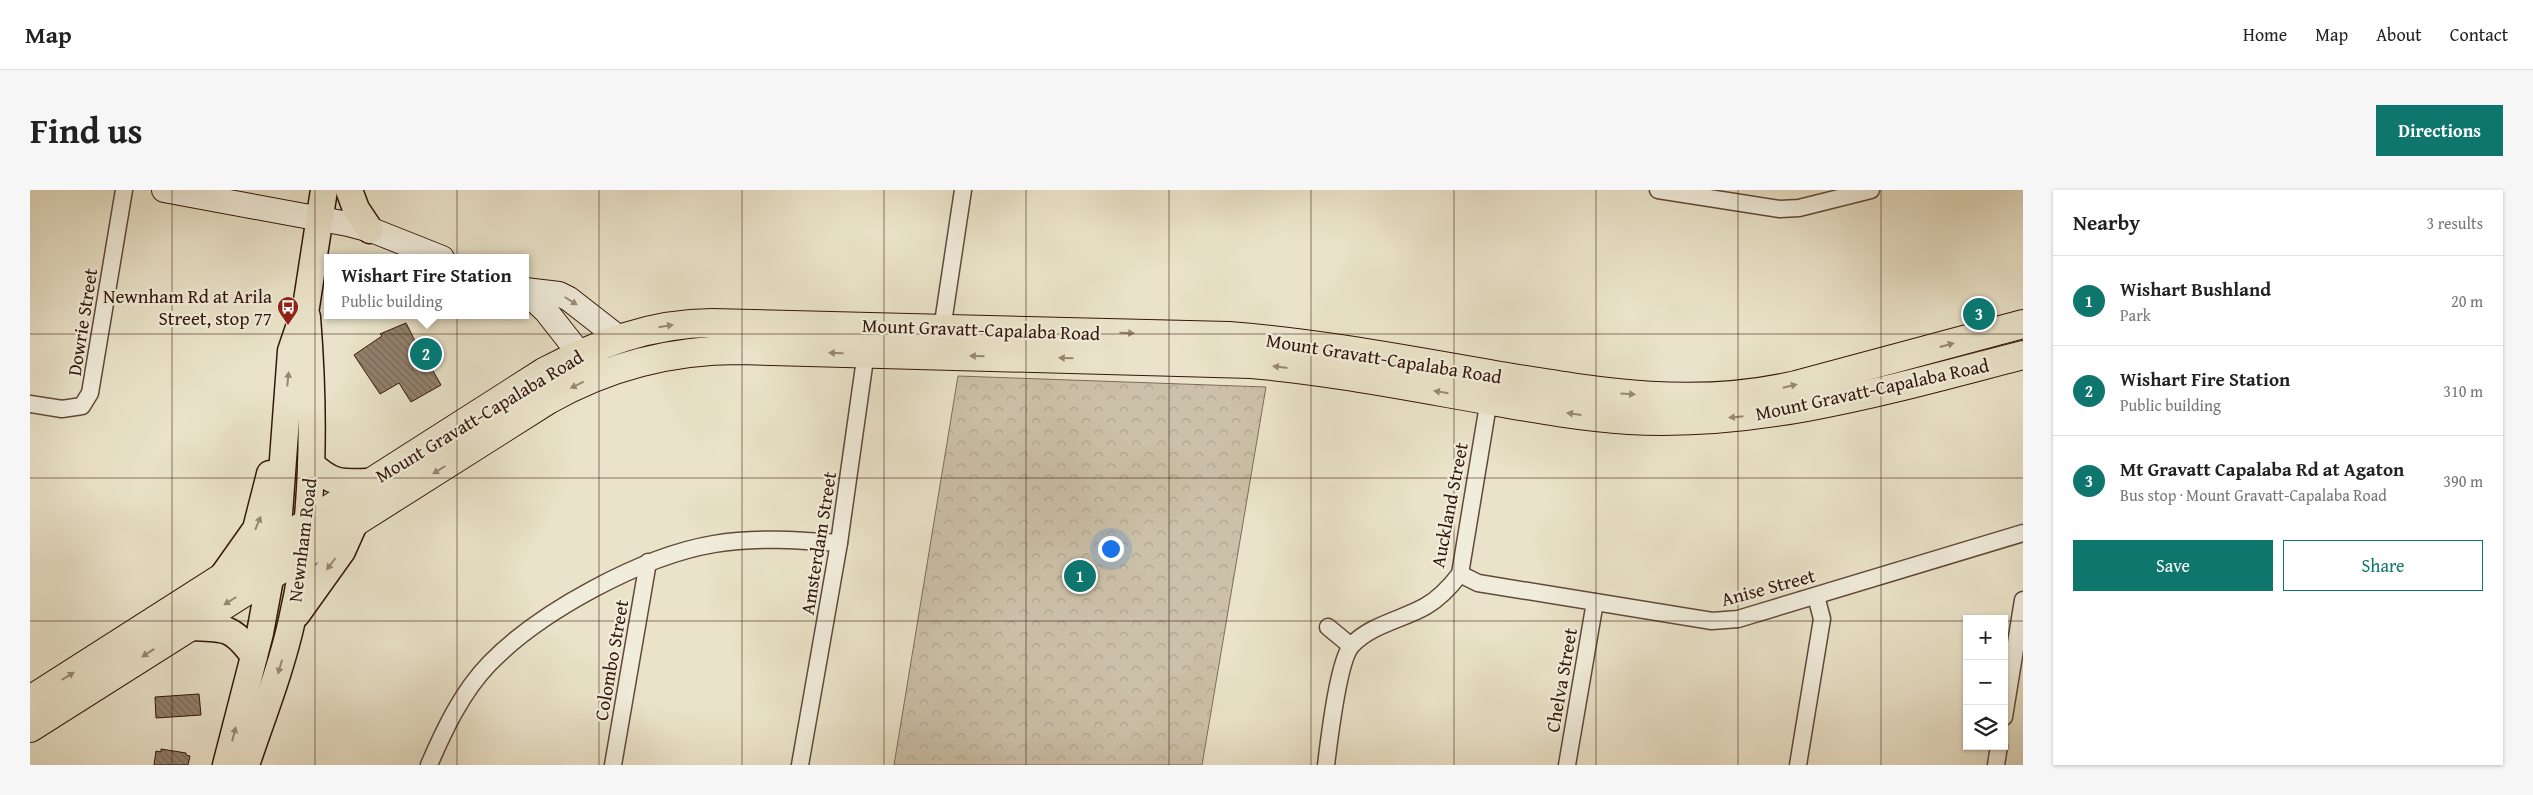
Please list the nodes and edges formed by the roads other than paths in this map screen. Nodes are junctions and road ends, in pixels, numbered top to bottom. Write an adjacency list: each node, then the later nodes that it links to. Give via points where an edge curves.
1 (124, 190): 24 (street, Dowrie Street, via 90,393 82,406 62,409)
2 (164, 190): 8 (main road)
3 (324, 190): 8 (main road, Newnham Road)
4 (349, 190): 9 (main road, via 356,209)
5 (963, 190): 16 (street)
6 (1658, 190): 7 (street, via 1780,209 1799,208)
7 (1871, 190)
8 (320, 218): 9 (main road); 13 (main road, Newnham Road)
9 (370, 230): 10 (main road)
10 (432, 254)
11 (529, 290): 17 (main road, one-way to 17, via 559,294 570,299)
12 (529, 294): 18 (main road)
13 (306, 307): 25 (main road, Newnham Road, one-way to 13, via 291,351); 26 (main road, Newnham Road, via 310,353)
14 (2023, 324): 23 (highway, Mount Gravatt-Capalaba Road, one-way to 14, via 1703,398 1735,396 1852,371)
15 (868, 326): 16 (highway, Mount Gravatt-Capalaba Road); 17 (highway, Mount Gravatt-Capalaba Road, one-way to 15, via 690,323); 19 (street, Amsterdam Street)
16 (942, 328): 20 (street); 23 (highway, Mount Gravatt-Capalaba Road, one-way to 23, via 1290,341)
17 (619, 338): 18 (highway, Mount Gravatt-Capalaba Road)
18 (579, 353): 22 (main road); 27 (highway, Mount Gravatt-Capalaba Road)
19 (867, 353): 20 (highway, Mount Gravatt-Capalaba Road); 22 (highway, Mount Gravatt-Capalaba Road, one-way to 22, via 720,350 662,356); 32 (street, Amsterdam Street)
20 (938, 355): 23 (highway, Mount Gravatt-Capalaba Road, one-way to 20, via 1251,364)
21 (2023, 355): 23 (highway, Mount Gravatt-Capalaba Road, one-way to 23, via 1830,402 1704,420 1600,418)
22 (622, 366): 29 (highway, Mount Gravatt-Capalaba Road, one-way to 29, via 594,376 548,400)
23 (1491, 388): 35 (street, Auckland Street)
24 (30, 404)
25 (284, 428): 31 (main road, Newnham Road); 37 (main road, one-way to 25, via 261,518)
26 (311, 464): 27 (main road, via 330,480); 28 (main road, Newnham Road)
27 (370, 482): 28 (highway, Mount Gravatt-Capalaba Road)
28 (307, 522): 31 (highway, Mount Gravatt-Capalaba Road); 33 (main road, Newnham Road)
29 (355, 522): 33 (highway, Mount Gravatt-Capalaba Road); 41 (main road, one-way to 41, via 342,551)
30 (2023, 533): 38 (street, Anise Street)
31 (277, 541): 36 (main road, Newnham Road); 37 (highway, Mount Gravatt-Capalaba Road)
32 (838, 542): 34 (street, via 746,540 713,544); 54 (street, Amsterdam Street)
33 (303, 554): 36 (highway, Mount Gravatt-Capalaba Road); 41 (main road, Newnham Road)
34 (648, 562): 52 (street, via 595,589 513,641 467,692); 53 (street, Colombo Street)
35 (1460, 574): 40 (street, Anise Street, via 1478,582); 44 (street, Auckland Street, via 1447,590 1426,606 1370,633)
36 (271, 575): 42 (highway, Mount Gravatt-Capalaba Road, one-way to 42); 45 (main road, Newnham Road)
37 (222, 578): 46 (highway, Mount Gravatt-Capalaba Road, one-way to 37)
38 (1816, 596): 40 (street, Anise Street, via 1738,619 1712,622); 57 (street, via 1822,619)
39 (2023, 600): 47 (street)
40 (1595, 602): 56 (street, Chelva Street)
41 (292, 620): 51 (main road, Newnham Road, one-way to 51, via 274,688)
42 (189, 627): 45 (main road, via 227,630 236,634); 48 (highway, Mount Gravatt-Capalaba Road, one-way to 48)
43 (1328, 627): 44 (street)
44 (1351, 646): 55 (street, via 1340,678)
45 (254, 656): 50 (main road, Newnham Road, one-way to 45)
46 (30, 700)
47 (2006, 705)
48 (30, 728)
49 (1999, 750): 58 (street)
50 (226, 765)
51 (246, 765)
52 (430, 765)
53 (613, 765)
54 (800, 765)
55 (1326, 765)
56 (1567, 765)
57 (1798, 765)
58 (1996, 765)

